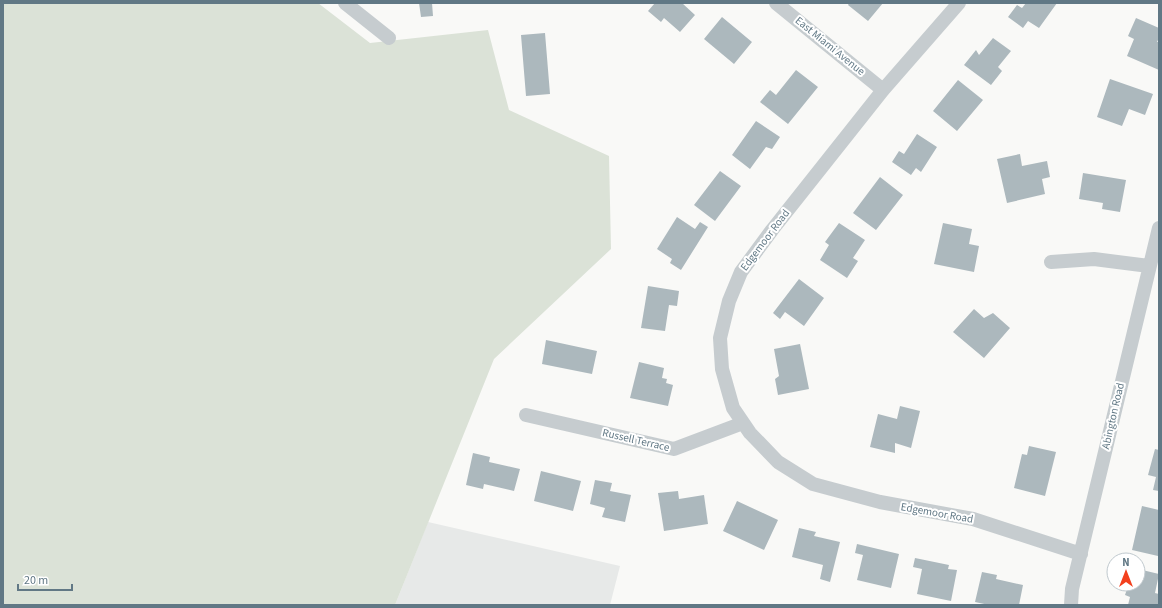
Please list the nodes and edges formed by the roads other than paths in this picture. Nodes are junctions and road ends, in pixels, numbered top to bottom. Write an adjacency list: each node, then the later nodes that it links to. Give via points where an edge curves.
1 (345, 3): 4 (street)
2 (776, 3): 5 (street, East Miami Avenue)
3 (959, 3): 5 (street, Edgemoor Road)
4 (389, 38)
5 (883, 90): 10 (street, Edgemoor Road, via 741,272 729,300 720,338 722,370 733,408)
6 (1159, 228): 8 (street, Abington Road)
7 (1050, 262): 8 (street, via 1094,259)
8 (1149, 266): 11 (street, Abington Road)
9 (526, 415): 10 (street, Russell Terrace, via 674,449)
10 (743, 423): 11 (street, Edgemoor Road, via 778,462 813,484 880,502 973,519)
11 (1081, 554): 12 (street, Abington Road, via 1072,589)
12 (1071, 605)

